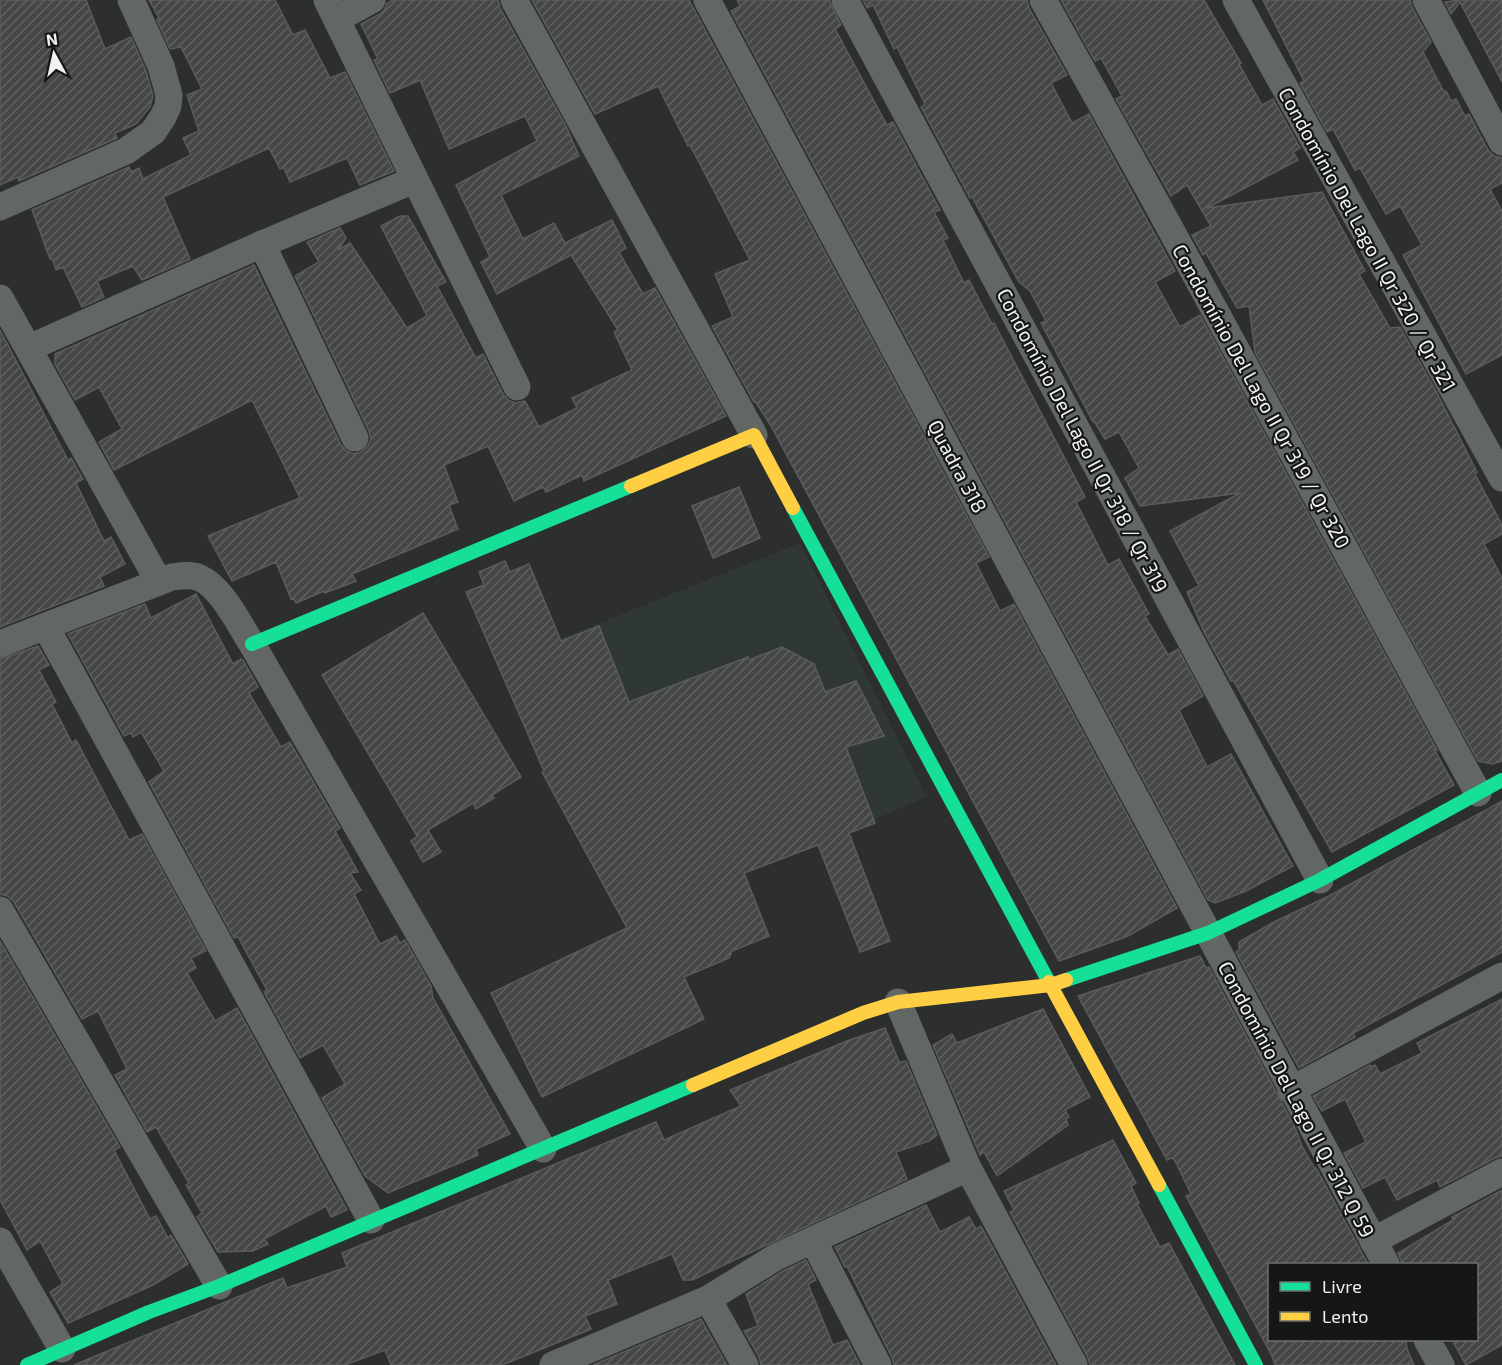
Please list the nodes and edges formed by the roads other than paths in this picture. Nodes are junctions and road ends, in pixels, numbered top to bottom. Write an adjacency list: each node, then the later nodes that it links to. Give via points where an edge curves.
1 (131, 0): 12 (street, via 161,66 169,94 163,117 153,132 126,151)
2 (372, 0): 9 (street)
3 (514, 0): 17 (street)
4 (707, 0): 28 (street, Quadra 318)
5 (845, 0): 26 (street, Condomínio Del Lago II Qr 318 / Qr 319)
6 (1043, 0): 25 (street, Condomínio Del Lago II Qr 319 / Qr 320)
7 (1236, 0): 19 (street, Condomínio Del Lago II Qr 320 / Qr 321)
8 (1426, 0): 10 (street)
9 (332, 10): 11 (street)
10 (1502, 142)
11 (414, 180): 13 (street); 16 (street)
12 (0, 207)
13 (262, 244): 15 (street); 18 (street)
14 (0, 298): 15 (street)
15 (29, 348): 20 (street)
16 (517, 387)
17 (754, 435): 23 (street); 30 (street)
18 (355, 438)
19 (1502, 478)
20 (159, 582): 21 (street); 23 (street, via 187,575 201,578 220,595)
21 (46, 627): 22 (street); 36 (street)
22 (0, 644)
23 (252, 644): 33 (street)
24 (1502, 780): 25 (street)
25 (1478, 793): 26 (street)
26 (1320, 880): 28 (street)
27 (0, 910): 40 (street)
28 (1208, 933): 30 (street); 32 (street, Condomínio Del Lago II Qr 312 Q 59)
29 (1502, 976): 32 (street)
30 (1051, 985): 31 (street); 49 (street)
31 (898, 1002): 33 (street, via 863,1013); 34 (street)
32 (1291, 1090): 39 (street, Condomínio Del Lago II Qr 312 Q 59)
33 (543, 1149): 36 (street)
34 (968, 1168): 37 (street); 48 (street)
35 (1502, 1172): 39 (street)
36 (371, 1220): 40 (street)
37 (813, 1240): 41 (street, via 776,1257); 47 (street)
38 (0, 1241): 43 (street)
39 (1380, 1253)
40 (219, 1286): 43 (street)
41 (708, 1299): 44 (street); 46 (street)
42 (1428, 1341): 50 (street)
43 (62, 1349): 45 (street)
44 (566, 1363)
45 (27, 1365)
46 (745, 1365)
47 (878, 1365)
48 (1074, 1365)
49 (1256, 1365)
50 (1441, 1365)

